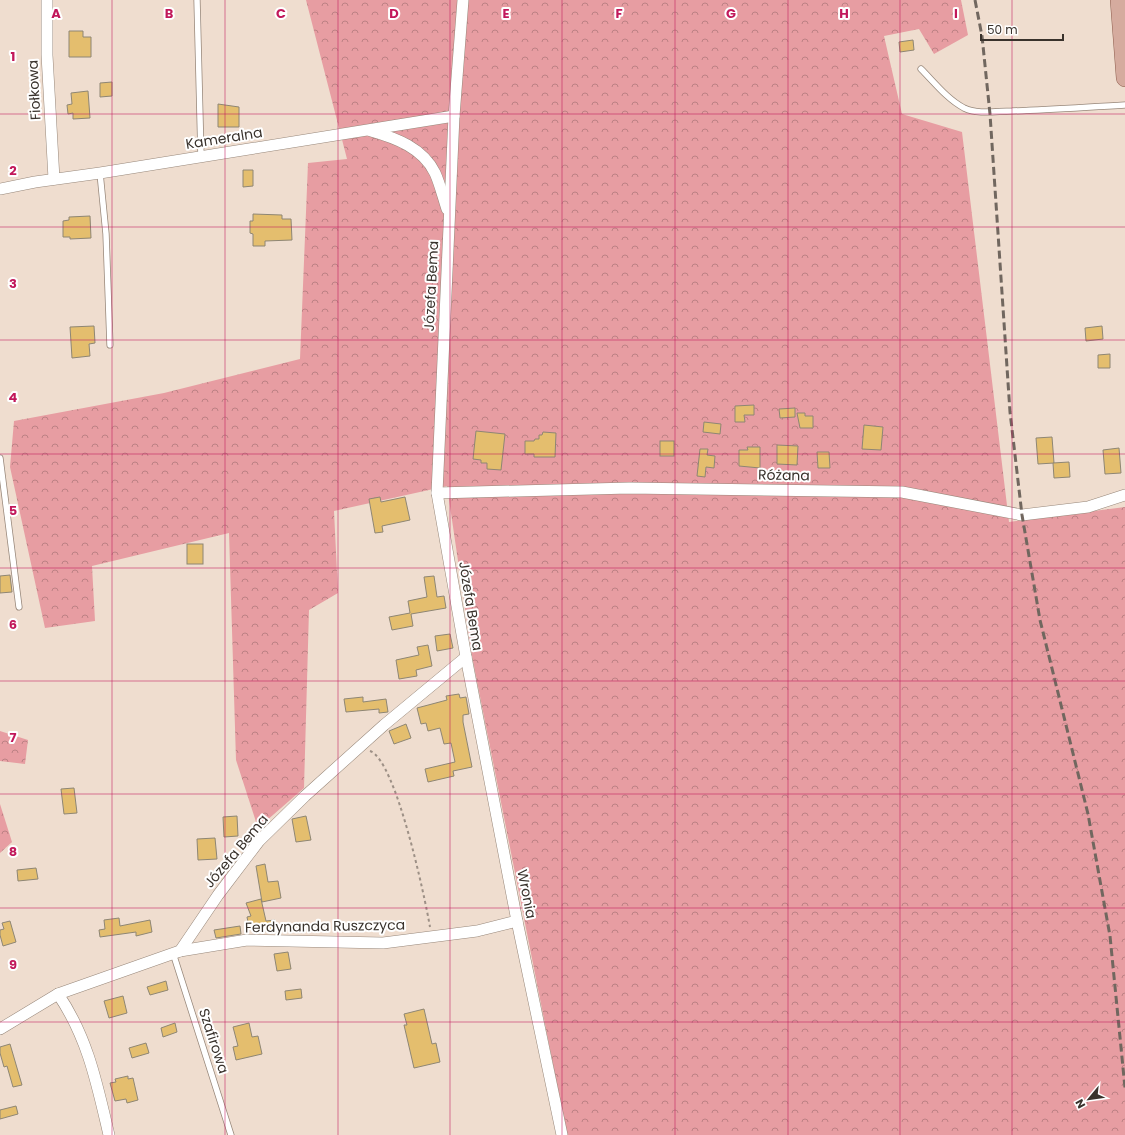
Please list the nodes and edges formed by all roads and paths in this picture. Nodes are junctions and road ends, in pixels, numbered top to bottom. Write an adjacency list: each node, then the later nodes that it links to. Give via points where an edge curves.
1 (47, 0): 12 (street, Fiołkowa, via 47,55)
2 (197, 0): 10 (lane)
3 (463, 0): 8 (street, Józefa Bema)
4 (1119, 0): 6 (main road)
5 (921, 69): 7 (lane, via 945,95 964,108 990,114 1000,111)
6 (1125, 78)
7 (1125, 105)
8 (454, 116): 9 (street, Kameralna); 14 (street, Józefa Bema)
9 (367, 130): 10 (street, Kameralna); 14 (street, via 400,140 420,153 435,172)
10 (201, 157): 11 (street, Kameralna)
11 (100, 173): 12 (street, Kameralna); 15 (lane, via 106,234)
12 (54, 179): 13 (street, Kameralna)
13 (0, 189)
14 (449, 214): 17 (street, Józefa Bema)
15 (110, 345)
16 (0, 458): 19 (lane)
17 (437, 493): 18 (street, Różana, via 629,488 902,492 1022,516 1088,507); 20 (street, Józefa Bema)
18 (1125, 495)
19 (19, 607)
20 (466, 657): 21 (street, Józefa Bema); 22 (street, Wronia)
21 (359, 747): 23 (path, via 375,753 387,771 409,839); 24 (street, Józefa Bema, via 260,841)
22 (517, 921): 23 (street, Ferdynanda Ruszczyca, via 492,928); 29 (street, Wronia)
23 (432, 937): 24 (street, Ferdynanda Ruszczyca, via 383,943 247,940)
24 (177, 952): 25 (street); 28 (lane, Szafirowa)
25 (58, 994): 26 (street); 27 (street, via 79,1029 92,1061)
26 (0, 1029)
27 (109, 1135)
28 (231, 1135)
29 (562, 1135)

